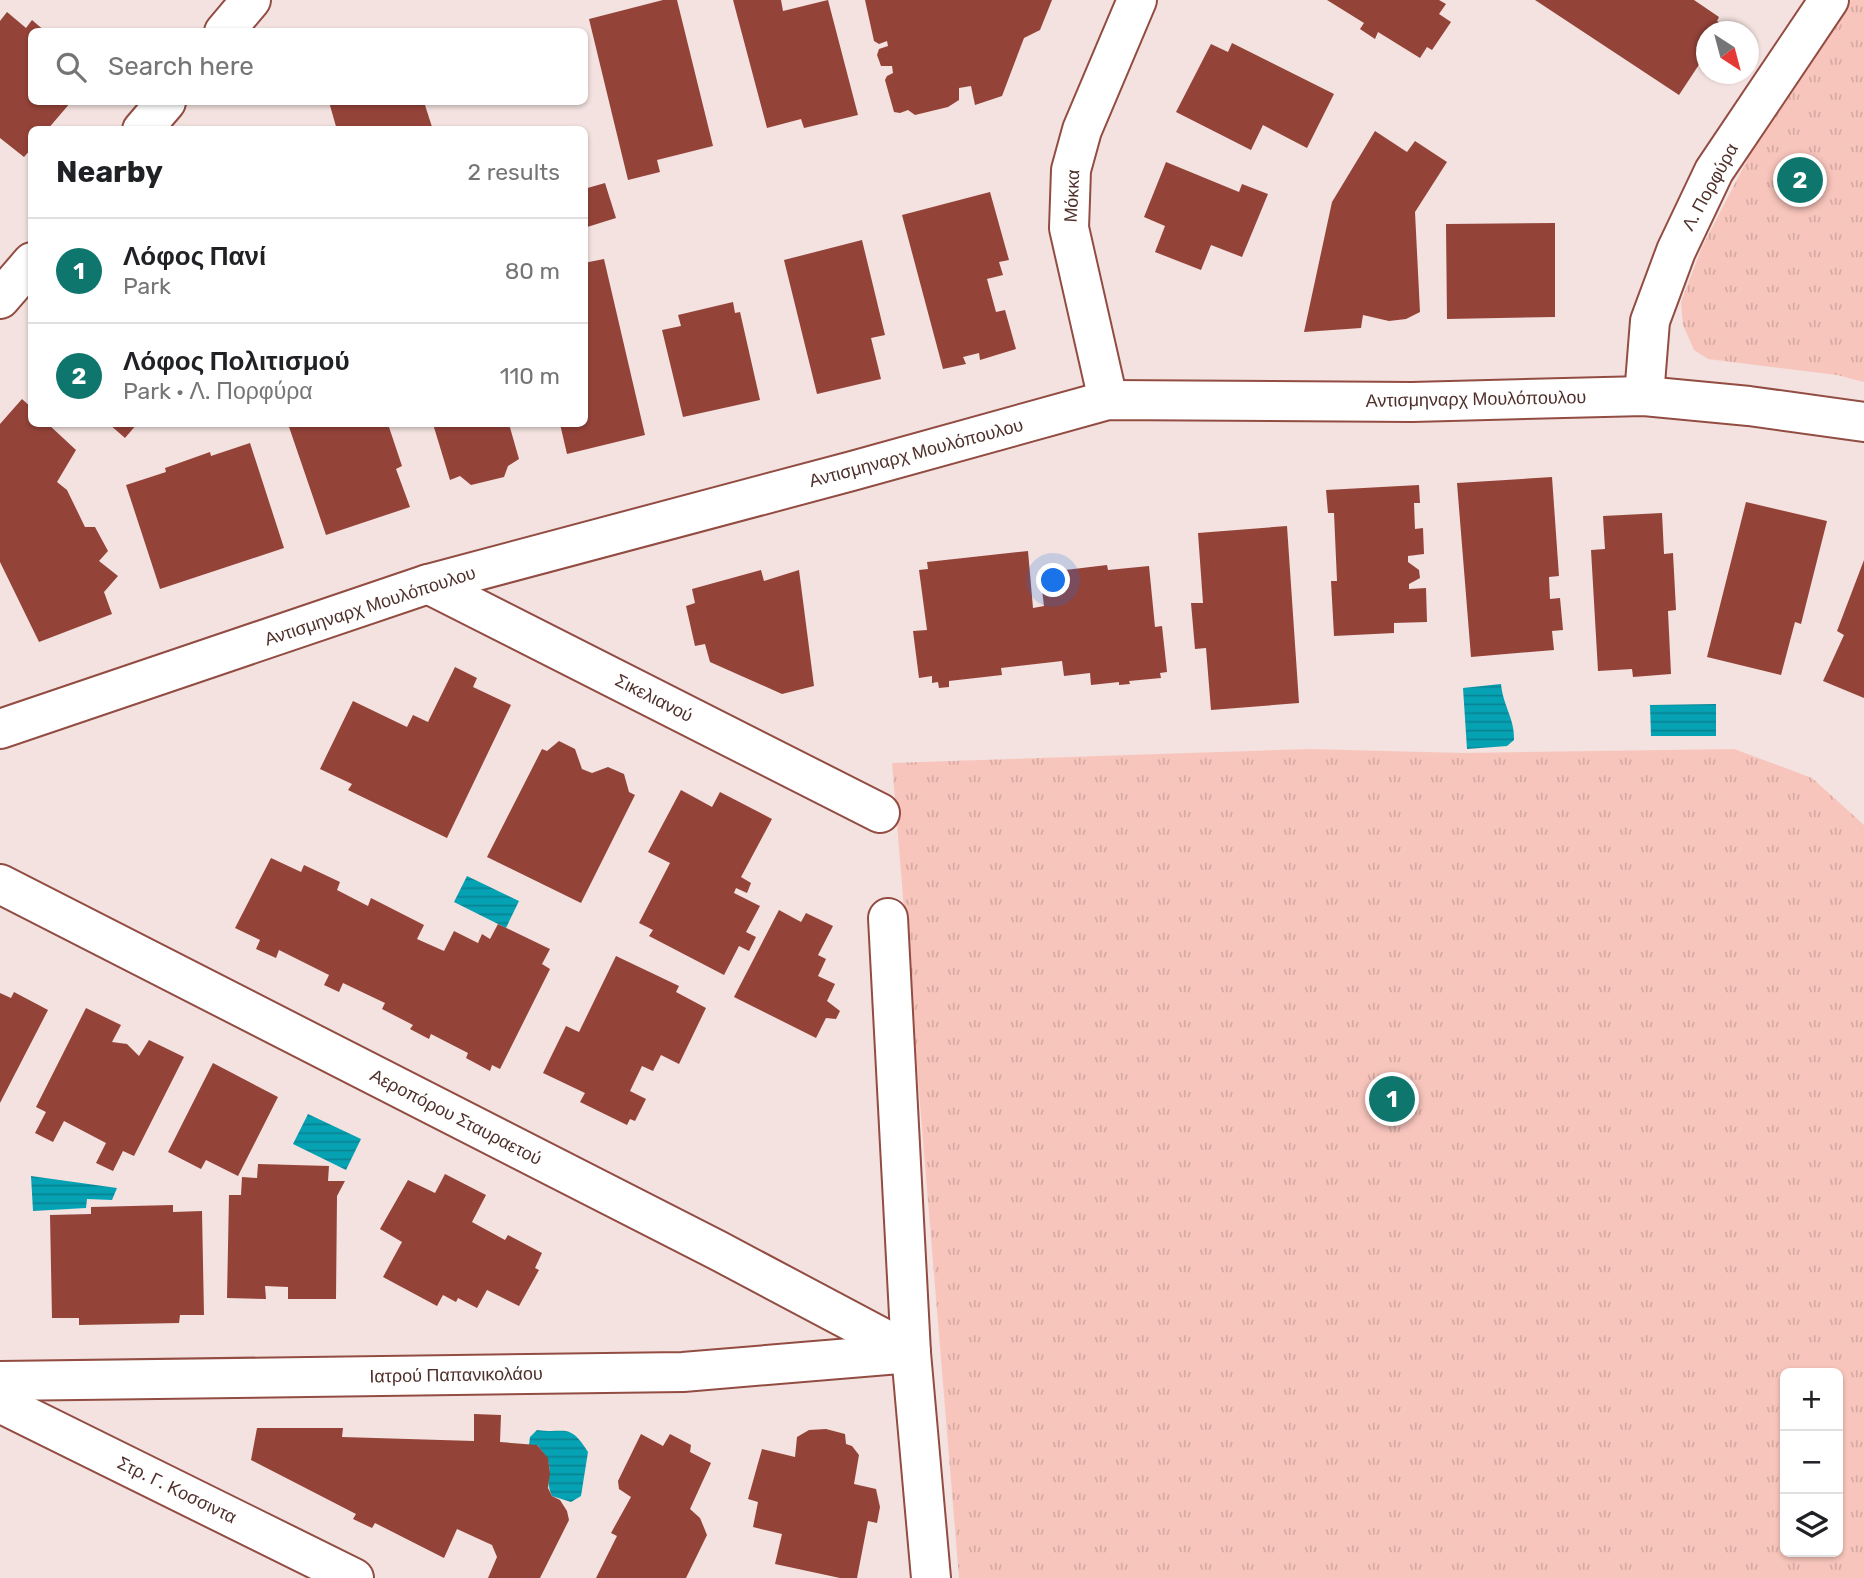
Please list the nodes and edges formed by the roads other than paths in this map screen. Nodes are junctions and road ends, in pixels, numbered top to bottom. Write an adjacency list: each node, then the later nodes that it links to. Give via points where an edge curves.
1 (251, 0): 4 (street)
2 (1137, 0): 10 (street, Μόκκα, via 1082,130 1072,170 1069,228)
3 (1817, 4): 9 (street, Λ. Πορφύρα, via 1714,172 1676,251 1650,321)
4 (227, 28)
5 (163, 105): 6 (street)
6 (145, 126)
7 (28, 267): 8 (street)
8 (0, 299)
9 (1644, 396): 10 (street, Αντισμηναρχ Μουλόπουλου, via 1412,402); 11 (street, Αντισμηναρχ Μουλόπουλου)
10 (1108, 400): 12 (street, Αντισμηναρχ Μουλόπουλου)
11 (1864, 422)
12 (428, 584): 13 (street, Αντισμηναρχ Μουλόπουλου); 14 (street, Σικελιανού)
13 (0, 729)
14 (880, 813)
15 (0, 884): 17 (street, Αεροπόρου Σταυραετού)
16 (888, 918): 17 (street)
17 (911, 1353): 18 (street, Ιατρού Παπανικολάου, via 683,1372); 21 (street)
18 (0, 1381)
19 (0, 1403): 20 (street, Στρ. Γ. Κοσσιντα)
20 (354, 1578)
21 (931, 1578)

